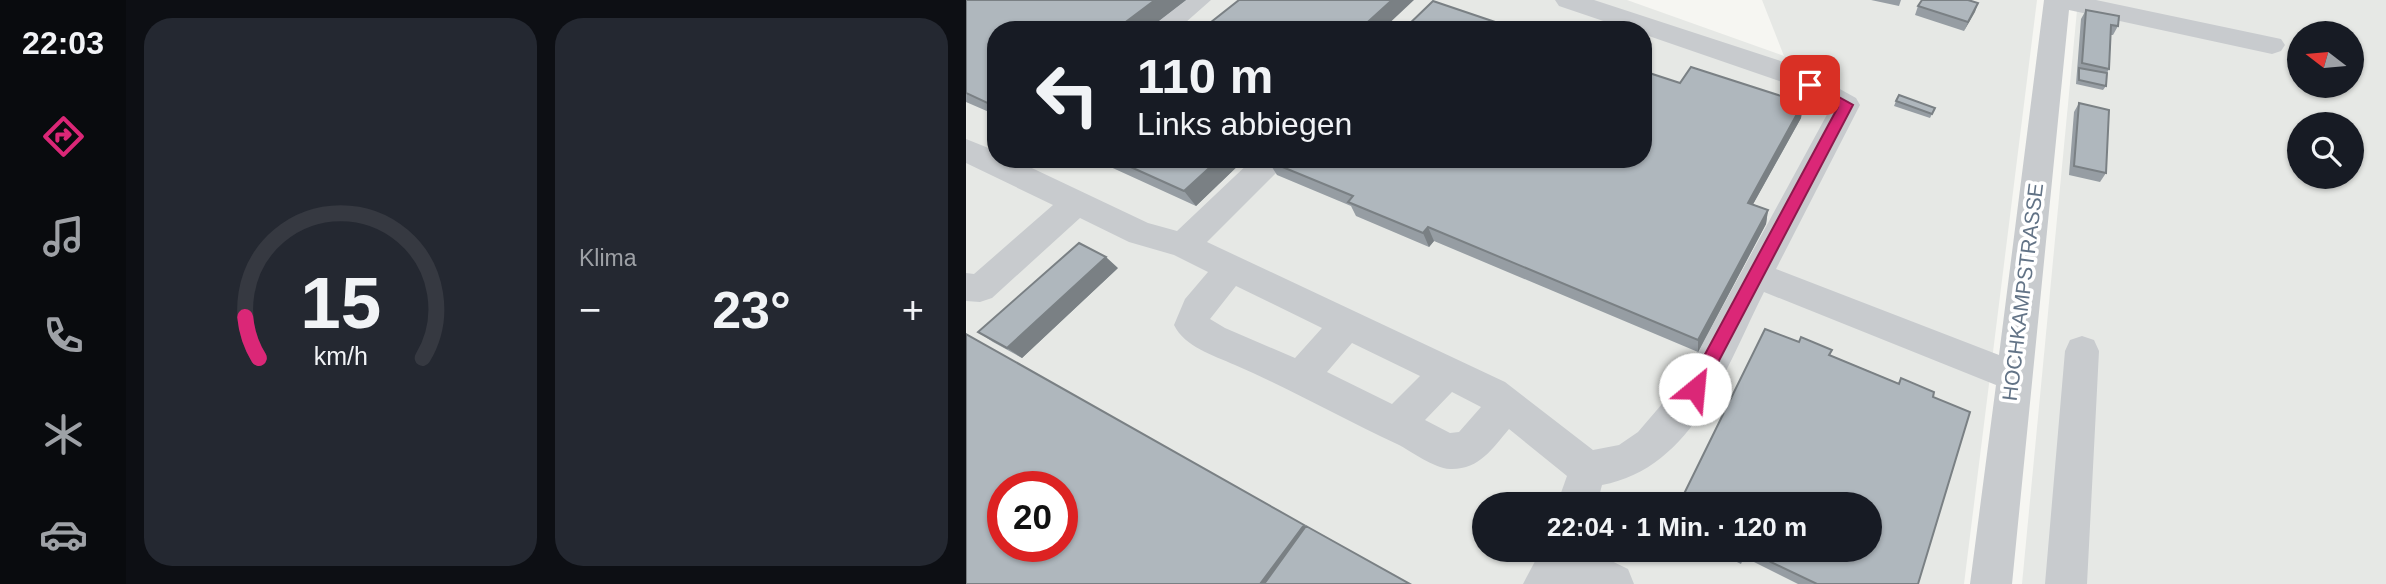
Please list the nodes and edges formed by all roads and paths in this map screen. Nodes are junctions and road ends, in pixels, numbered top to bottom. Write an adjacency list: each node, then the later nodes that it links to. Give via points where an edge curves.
1 (1198, 0): 4 (street)
2 (1569, 0): 5 (street)
3 (2057, 0): 7 (street); 18 (street, HOCHKAMPSTRASSE)
4 (1171, 21)
5 (1631, 21)
6 (1652, 28): 13 (street, via 1792,75 1846,105)
7 (2272, 45)
8 (1006, 168): 10 (street)
9 (1263, 168): 11 (street)
10 (1076, 204): 11 (street, via 1140,233); 14 (lane, via 980,288)
11 (1183, 246): 12 (street)
12 (1231, 269): 15 (street); 19 (street, via 1197,309 1191,325)
13 (1756, 275): 18 (street); 22 (street, via 1683,412 1656,441)
14 (966, 287)
15 (1347, 324): 17 (street); 19 (street)
16 (2082, 351): 26 (street)
17 (1447, 373): 20 (street); 21 (street)
18 (2013, 376): 25 (street, HOCHKAMPSTRASSE)
19 (1301, 377): 21 (street)
20 (1507, 405): 21 (street, via 1468,449 1448,451); 22 (street)
21 (1395, 426)
22 (1582, 487)
23 (1555, 563): 24 (street)
24 (1613, 584)
25 (1991, 584)
26 (2066, 584)

